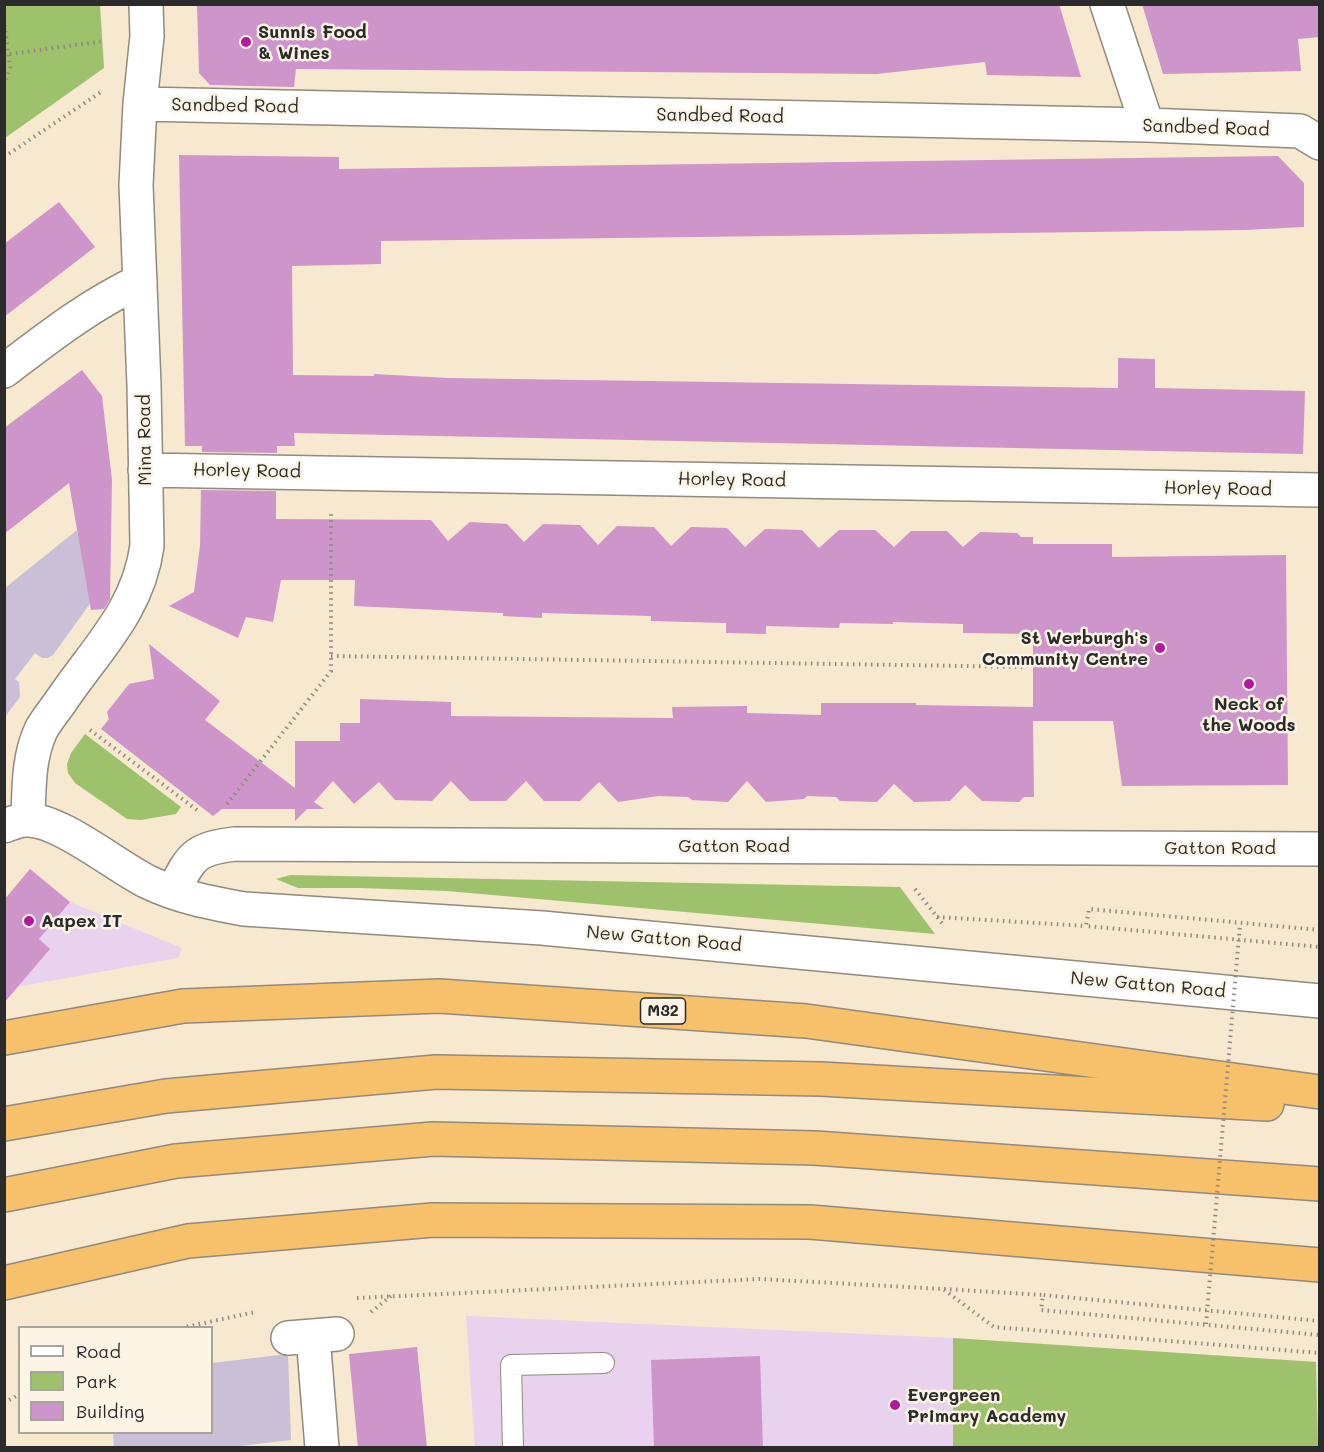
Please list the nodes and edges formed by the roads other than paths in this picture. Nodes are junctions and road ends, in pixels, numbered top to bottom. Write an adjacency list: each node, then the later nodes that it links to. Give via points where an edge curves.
1 (1107, 4): 4 (street)
2 (147, 20): 3 (street, Mina Road)
3 (141, 92): 4 (street, Sandbed Road); 6 (street, Mina Road, via 136,185)
4 (1147, 125): 5 (street, Sandbed Road)
5 (1313, 129)
6 (140, 281): 7 (street, via 69,321); 8 (street, Mina Road)
7 (4, 371)
8 (145, 470): 9 (street, Horley Road); 10 (street, Mina Road, via 147,546 141,576 124,615 42,730)
9 (1320, 490)
10 (16, 823): 12 (street, New Gatton Road, via 54,826 130,872)
11 (1320, 849): 12 (street, Gatton Road, via 235,844 200,852 188,864)
12 (173, 892): 13 (street, New Gatton Road, via 200,902 244,909 554,929)
13 (1320, 1001)
14 (4, 1038): 15 (highway, M32, via 183,1006 439,996 806,1021)
15 (1320, 1092)
16 (1320, 1107): 17 (highway, via 821,1080 436,1072 166,1095)
17 (4, 1124)
18 (1320, 1184): 19 (highway, via 815,1148 433,1139 176,1161)
19 (4, 1195)
20 (1320, 1265): 21 (highway, via 810,1222 433,1220 188,1241)
21 (4, 1283)
22 (312, 1336): 24 (street)
23 (604, 1363): 25 (lane, via 511,1365)
24 (322, 1448)
25 (513, 1448)

